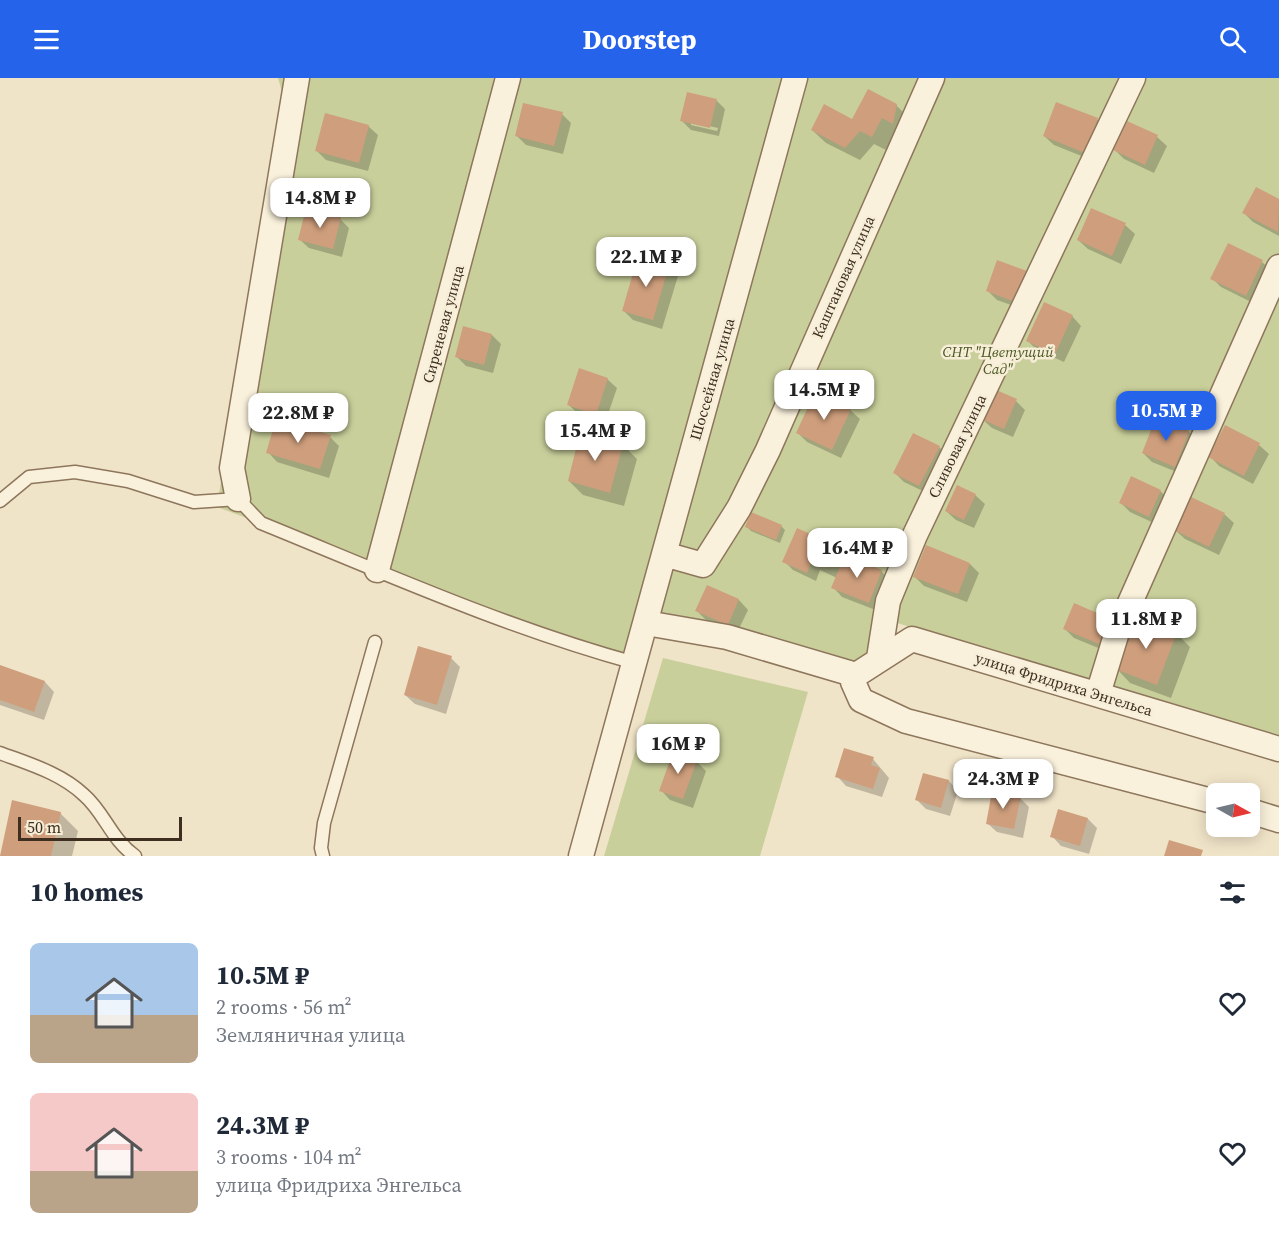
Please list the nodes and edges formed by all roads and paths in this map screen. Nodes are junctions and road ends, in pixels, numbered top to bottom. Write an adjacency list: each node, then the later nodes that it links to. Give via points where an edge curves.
1 (297, 78): 7 (street, via 232,468)
2 (508, 78): 10 (street, Сиреневая улица)
3 (795, 78): 9 (street, Шоссейная улица)
4 (932, 78): 9 (street, Каштановая улица, via 739,508 703,566)
5 (1133, 78): 13 (street, Сливовая улица, via 915,535 888,601)
6 (1279, 267): 16 (street, via 1117,632)
7 (238, 500): 8 (lane, via 194,502 129,481 75,472 29,477); 10 (lane, via 261,523)
8 (0, 501)
9 (664, 554): 11 (street, Шоссейная улица)
10 (377, 570): 14 (lane, via 594,652)
11 (646, 623): 14 (street, Шоссейная улица); 15 (street, via 727,637)
12 (375, 642): 23 (lane, via 324,823)
13 (879, 658): 15 (street, улица Фридриха Энгельса); 16 (street, улица Фридриха Энгельса, via 912,639)
14 (633, 671): 24 (street, Шоссейная улица)
15 (856, 675): 19 (street, via 853,682 861,700 906,720)
16 (1098, 693): 17 (street, улица Фридриха Энгельса)
17 (1279, 749)
18 (0, 753): 22 (lane, via 54,774 85,795 124,849)
19 (1206, 799)
20 (1260, 814): 21 (street)
21 (1279, 820)
22 (135, 856)
23 (323, 856)
24 (581, 856)

